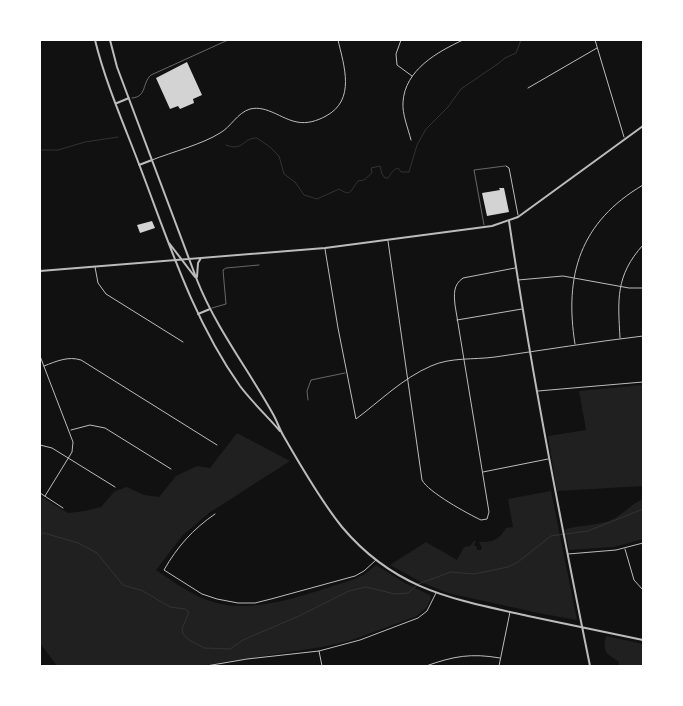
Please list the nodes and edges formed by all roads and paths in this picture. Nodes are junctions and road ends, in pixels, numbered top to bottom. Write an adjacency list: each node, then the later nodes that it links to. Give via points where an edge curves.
1 (95, 40): 12 (street)
2 (110, 40): 11 (street)
3 (228, 40): 11 (lane, via 151,75 139,97)
4 (338, 40): 16 (street, via 346,80 345,92 341,103 331,114 304,123 266,110 250,109 220,134)
5 (401, 40): 9 (street, via 396,54 397,66)
6 (463, 40): 9 (street, via 418,68)
7 (595, 40): 8 (street)
8 (598, 47): 10 (street); 15 (street)
9 (412, 76): 14 (street, via 403,101)
10 (528, 88)
11 (129, 98): 12 (street); 16 (street)
12 (116, 103): 17 (street)
13 (643, 126): 15 (street)
14 (411, 140)
15 (625, 140): 20 (street)
16 (152, 160): 17 (street); 28 (street)
17 (139, 165): 24 (street)
18 (506, 166): 20 (street); 22 (lane, via 474,170)
19 (643, 185): 35 (street, via 601,220 580,253)
20 (518, 217): 21 (street)
21 (509, 221): 22 (street); 33 (street)
22 (485, 227): 23 (street)
23 (388, 240): 26 (street); 53 (street)
24 (168, 241): 29 (street); 30 (street)
25 (643, 245): 38 (street, via 630,262)
26 (325, 248): 27 (street); 52 (street)
27 (201, 258): 28 (street); 36 (street)
28 (189, 259): 30 (street); 36 (street)
29 (175, 260): 30 (street); 32 (street); 42 (street)
30 (182, 260): 36 (street)
31 (259, 264): 40 (lane, via 226,268 226,304)
32 (95, 266): 34 (street); 46 (street, via 98,283 106,294)
33 (516, 268): 37 (street); 43 (street, via 468,277 457,284 454,297)
34 (40, 271)
35 (573, 277): 37 (street); 38 (street); 47 (street, via 571,306)
36 (197, 280): 40 (street)
37 (518, 280): 41 (street)
38 (620, 287): 39 (street); 45 (street)
39 (643, 288)
40 (210, 309): 42 (street); 58 (street)
41 (523, 309): 43 (street); 48 (street)
42 (197, 314): 58 (street, via 240,387)
43 (457, 320): 50 (street)
44 (643, 336): 45 (street)
45 (620, 338): 47 (street)
46 (183, 342)
47 (576, 344): 48 (street)
48 (530, 351): 50 (street); 55 (street)
49 (40, 356): 51 (street)
50 (464, 359): 53 (street, via 435,364); 64 (street)
51 (44, 366): 57 (street); 60 (street, via 63,359 81,360)
52 (346, 373): 53 (street, via 356,419); 56 (lane, via 311,380)
53 (408, 379): 64 (street, via 424,484 479,519 487,519 489,512)
54 (643, 382): 55 (street)
55 (537, 392): 62 (street)
56 (308, 400)
57 (70, 431): 61 (street, via 73,442); 63 (street, via 90,425 105,428)
58 (282, 433): 73 (street, via 336,518)
59 (40, 445): 61 (street)
60 (217, 445)
61 (68, 458): 65 (street); 67 (street)
62 (549, 459): 64 (street); 72 (street)
63 (171, 469)
64 (482, 472)
65 (115, 486)
66 (40, 493): 67 (street)
67 (45, 496): 68 (street)
68 (63, 508)
69 (215, 514): 73 (street, via 183,541 164,570 217,600 255,603 355,576)
70 (643, 542): 71 (street)
71 (625, 549): 72 (street); 74 (street, via 631,575)
72 (567, 554): 77 (street)
73 (376, 560): 75 (street, via 418,586)
74 (643, 590)
75 (436, 593): 76 (street); 79 (street, via 427,611 418,618 360,640)
76 (510, 612): 77 (street); 80 (street)
77 (582, 627): 78 (street); 86 (street)
78 (643, 640)
79 (318, 651): 82 (street); 83 (street)
80 (500, 658): 81 (street, via 464,655); 85 (street)
81 (432, 665): 84 (street)
82 (206, 666)
83 (322, 666)
84 (426, 666)
85 (499, 666)
86 (590, 666)

